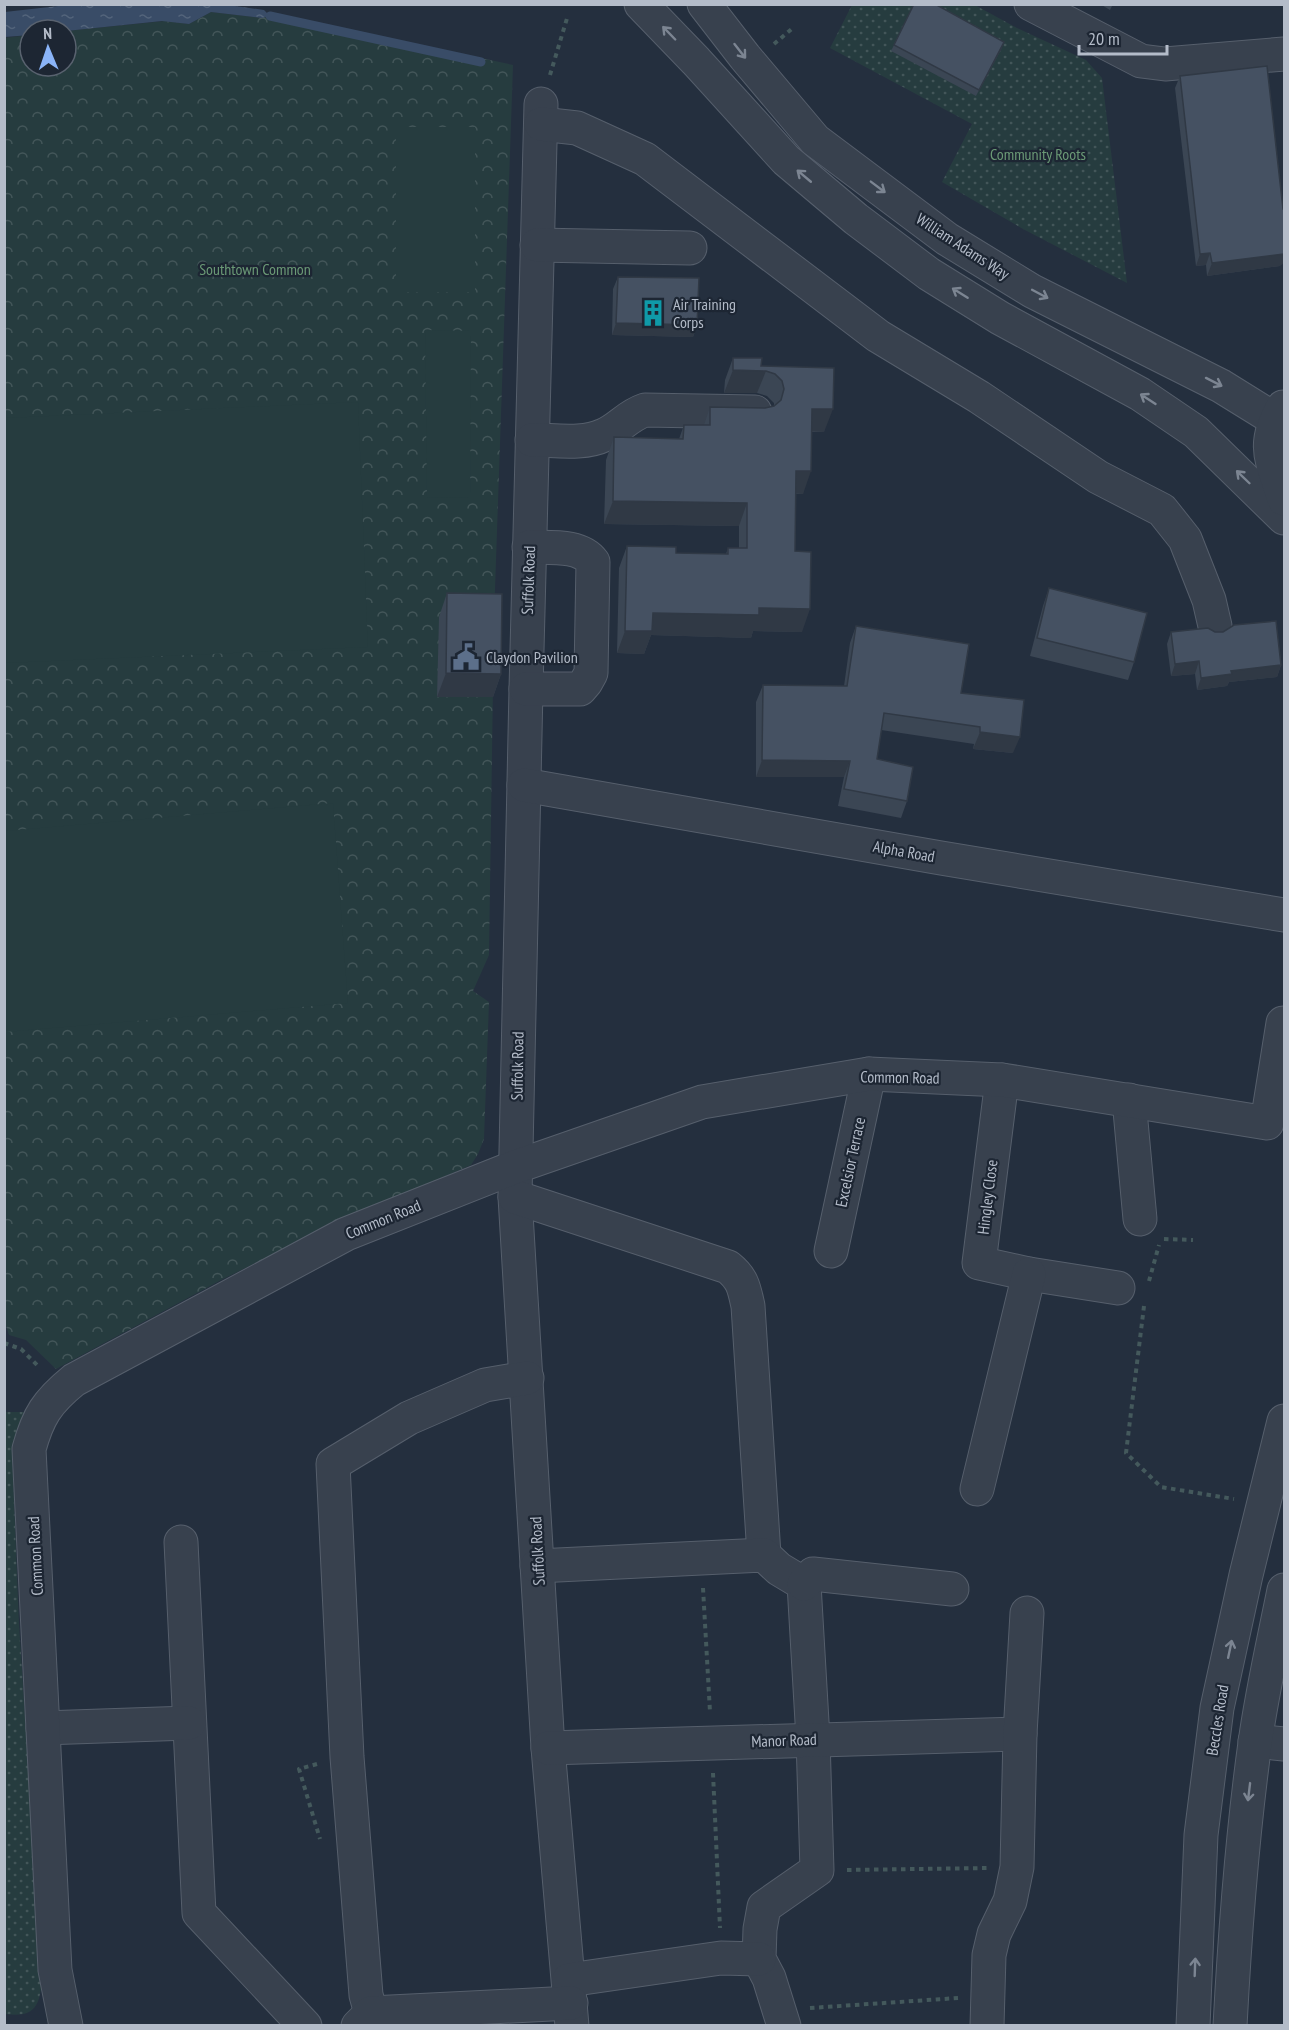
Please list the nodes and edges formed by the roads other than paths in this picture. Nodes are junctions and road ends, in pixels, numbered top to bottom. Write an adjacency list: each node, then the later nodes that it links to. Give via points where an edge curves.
1 (642, 4): 9 (street, one-way to 1, via 1140,394 1000,318 929,274 856,219 786,160)
2 (704, 4): 8 (street, William Adams Way, one-way to 8, via 815,140 947,238 1032,291 1221,386)
3 (1031, 4): 4 (street, via 1140,61 1165,64)
4 (1284, 54)
5 (537, 245): 6 (street); 10 (street, Suffolk Road); 14 (street, Suffolk Road, via 541,114 645,159 878,336 979,397 1098,477 1162,510 1185,539)
6 (690, 248)
7 (757, 412): 10 (street, via 645,410 594,439)
8 (1280, 430): 9 (street, via 1236,446); 11 (street, via 1271,459)
9 (1196, 432): 12 (street, one-way to 9)
10 (532, 440): 13 (street, Suffolk Road)
11 (1284, 499)
12 (1284, 518)
13 (529, 547): 15 (street, Suffolk Road); 15 (street, via 571,550 588,555 593,562 591,673 580,689)
14 (1215, 626)
15 (526, 688): 16 (street, Suffolk Road)
16 (524, 785): 17 (street, Alpha Road); 22 (street, Suffolk Road)
17 (1284, 915)
18 (1283, 1023): 21 (street, Common Road, via 1267,1123)
19 (869, 1074): 20 (street, Common Road); 22 (street, Common Road, via 702,1102); 24 (street, Excelsior Terrace)
20 (1002, 1080): 21 (street, Common Road); 25 (street, Hingley Close, via 979,1263)
21 (1129, 1100): 23 (street)
22 (515, 1182): 27 (street, Suffolk Road); 31 (street, via 728,1267 739,1276 748,1306); 38 (street, Common Road, via 346,1234 62,1390 36,1423 29,1449)
23 (1140, 1220)
24 (831, 1251)
25 (1029, 1274): 26 (street, Hingley Close); 29 (street)
26 (1137, 1290)
27 (527, 1378): 32 (street, Suffolk Road); 47 (street, via 485,1385 408,1418 333,1464 347,1757 366,1995)
28 (1284, 1421): 50 (street, Beccles Road, one-way to 28, via 1201,1835 1216,1719)
29 (977, 1489)
30 (181, 1542): 37 (street)
31 (764, 1555): 32 (street); 33 (street)
32 (537, 1566): 42 (street, Suffolk Road)
33 (804, 1584): 34 (street, via 813,1574); 40 (street)
34 (952, 1589)
35 (1284, 1590): 41 (street, via 1267,1671)
36 (1027, 1613): 39 (street)
37 (189, 1723): 38 (street); 49 (street, via 199,1913)
38 (43, 1728): 48 (street, Common Road, via 56,1970)
39 (1020, 1734): 40 (street, Manor Road); 45 (street, via 1017,1867 1010,1901 989,1955)
40 (813, 1739): 42 (street, Manor Road); 43 (street, via 817,1870 764,1907)
41 (1270, 1743): 51 (street, one-way to 51, via 1236,1917)
42 (548, 1748): 44 (street, Suffolk Road)
43 (759, 1959): 44 (street, via 721,1959); 46 (street)
44 (570, 2003): 47 (street)
45 (988, 2011)
46 (781, 2018)
47 (364, 2019)
48 (66, 2025)
49 (305, 2025)
50 (1193, 2025)
51 (1230, 2025)

